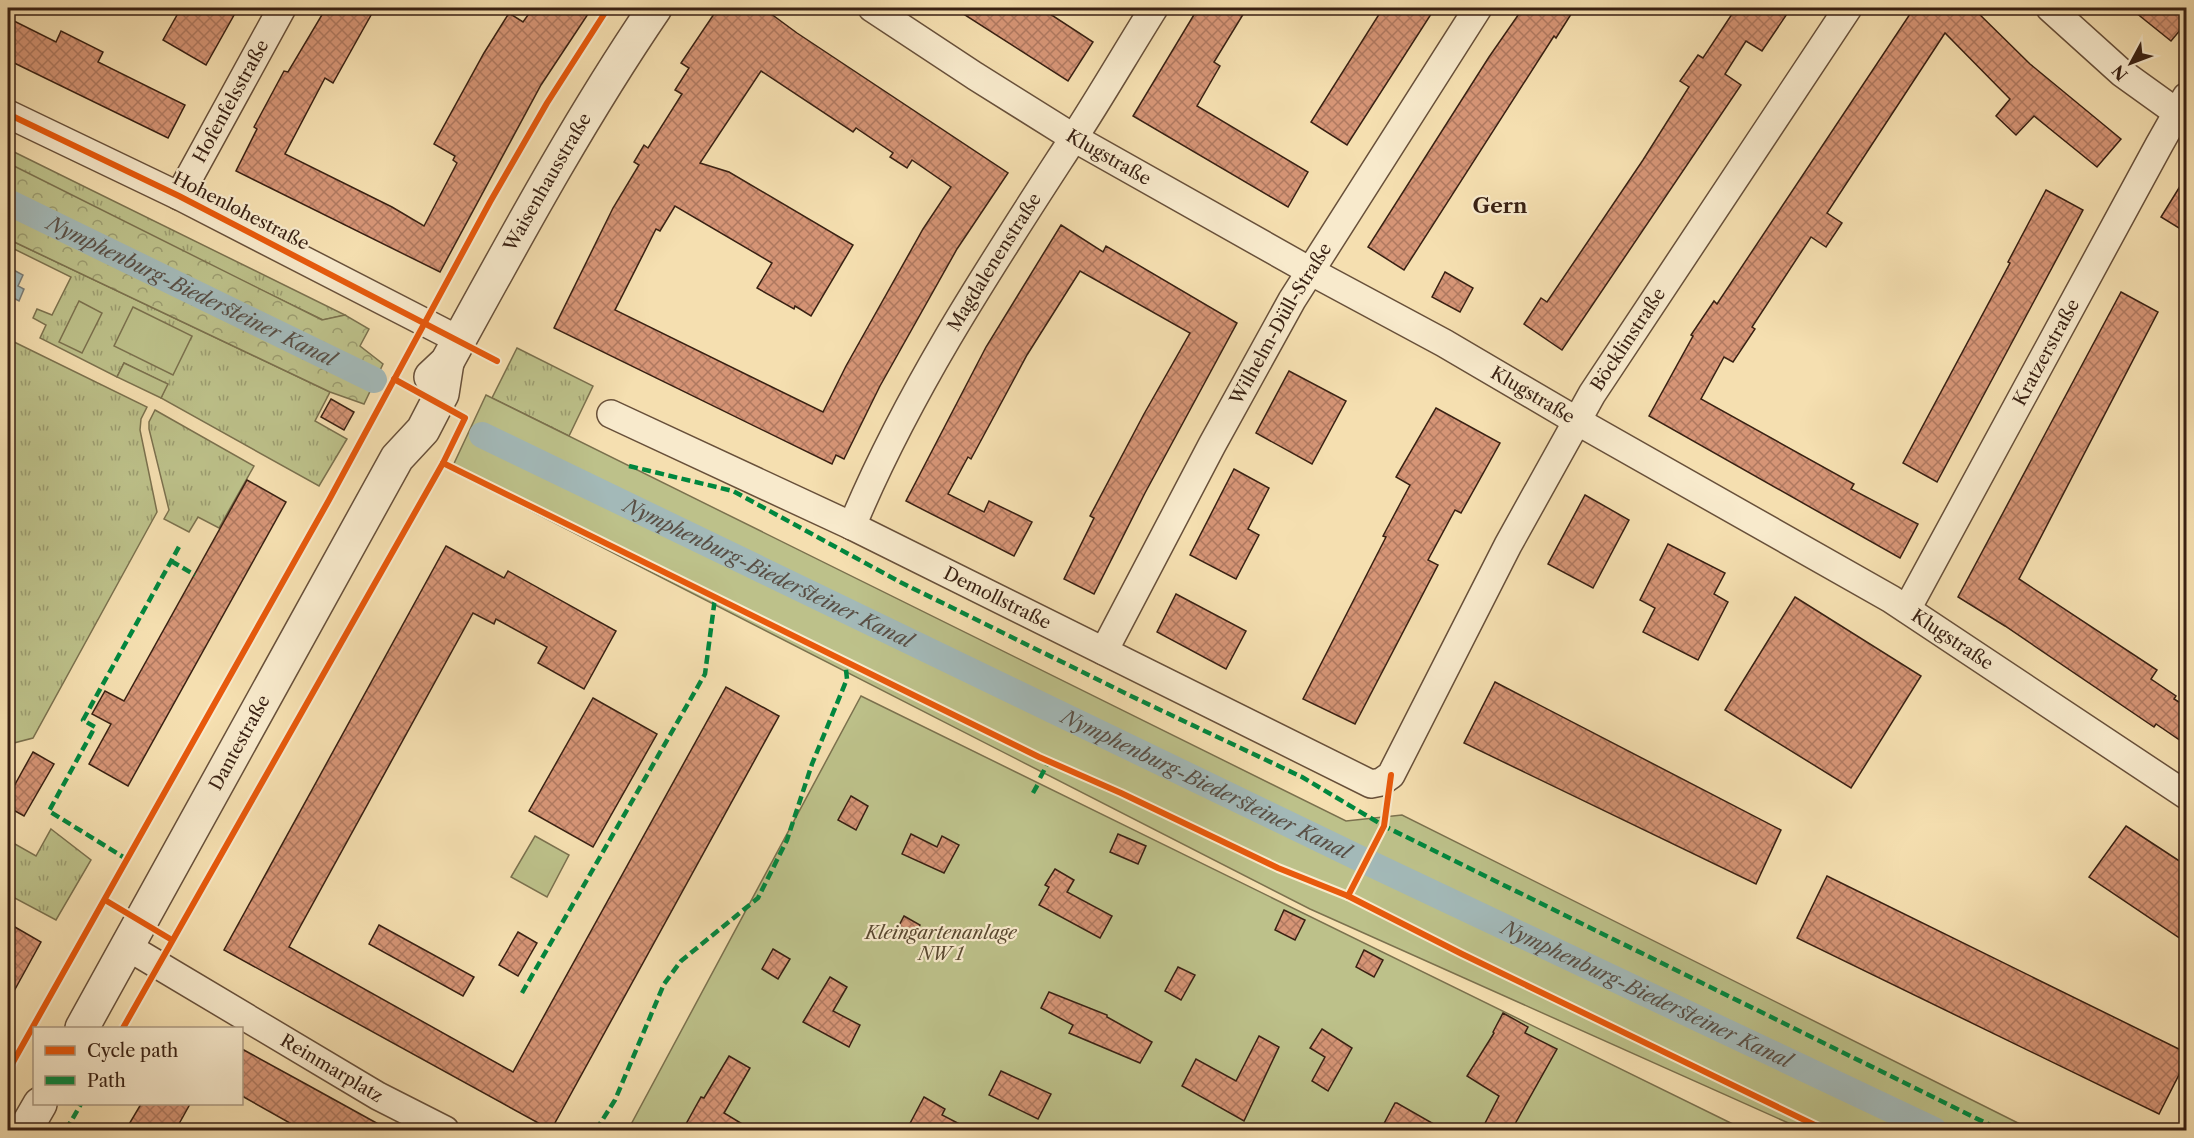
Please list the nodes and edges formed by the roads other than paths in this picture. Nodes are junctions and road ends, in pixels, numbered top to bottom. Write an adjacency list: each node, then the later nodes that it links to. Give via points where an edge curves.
1 (282, 8): 11 (street, Hofenfelsstraße)
2 (655, 8): 13 (street, Waisenhausstraße, via 564,152)
3 (872, 8): 10 (street, Klugstraße)
4 (1154, 8): 10 (street, Magdalenenstraße)
5 (1478, 8): 12 (street, Wilhelm-Düll-Straße)
6 (1848, 8): 15 (street, Böcklinstraße, via 1620,349)
7 (2050, 8): 8 (street, via 2122,73)
8 (2183, 110): 17 (street, Kratzerstraße)
9 (8, 114): 11 (street, Hohenlohestraße)
10 (1074, 138): 12 (street, Klugstraße); 16 (street, Magdalenenstraße, via 980,282 898,429)
11 (179, 196): 13 (street, Hohenlohestraße)
12 (1310, 271): 15 (street, Klugstraße); 18 (street, Wilhelm-Düll-Straße, via 1212,445)
13 (453, 351): 21 (street, Dantestraße, via 442,394 423,430 397,458)
14 (610, 414): 16 (street, Demollstraße)
15 (1577, 421): 17 (street, Klugstraße); 19 (street, Böcklinstraße, via 1503,554 1391,775)
16 (852, 526): 18 (street, Demollstraße)
17 (1907, 609): 20 (street, Klugstraße)
18 (1104, 651): 19 (street, Demollstraße, via 1371,784)
19 (1381, 782)
20 (2187, 795)
21 (128, 947): 22 (street, Dantestraße); 25 (street, Reinmarplatz)
22 (83, 1027)
23 (39, 1105): 24 (street)
24 (25, 1131)
25 (444, 1131)

